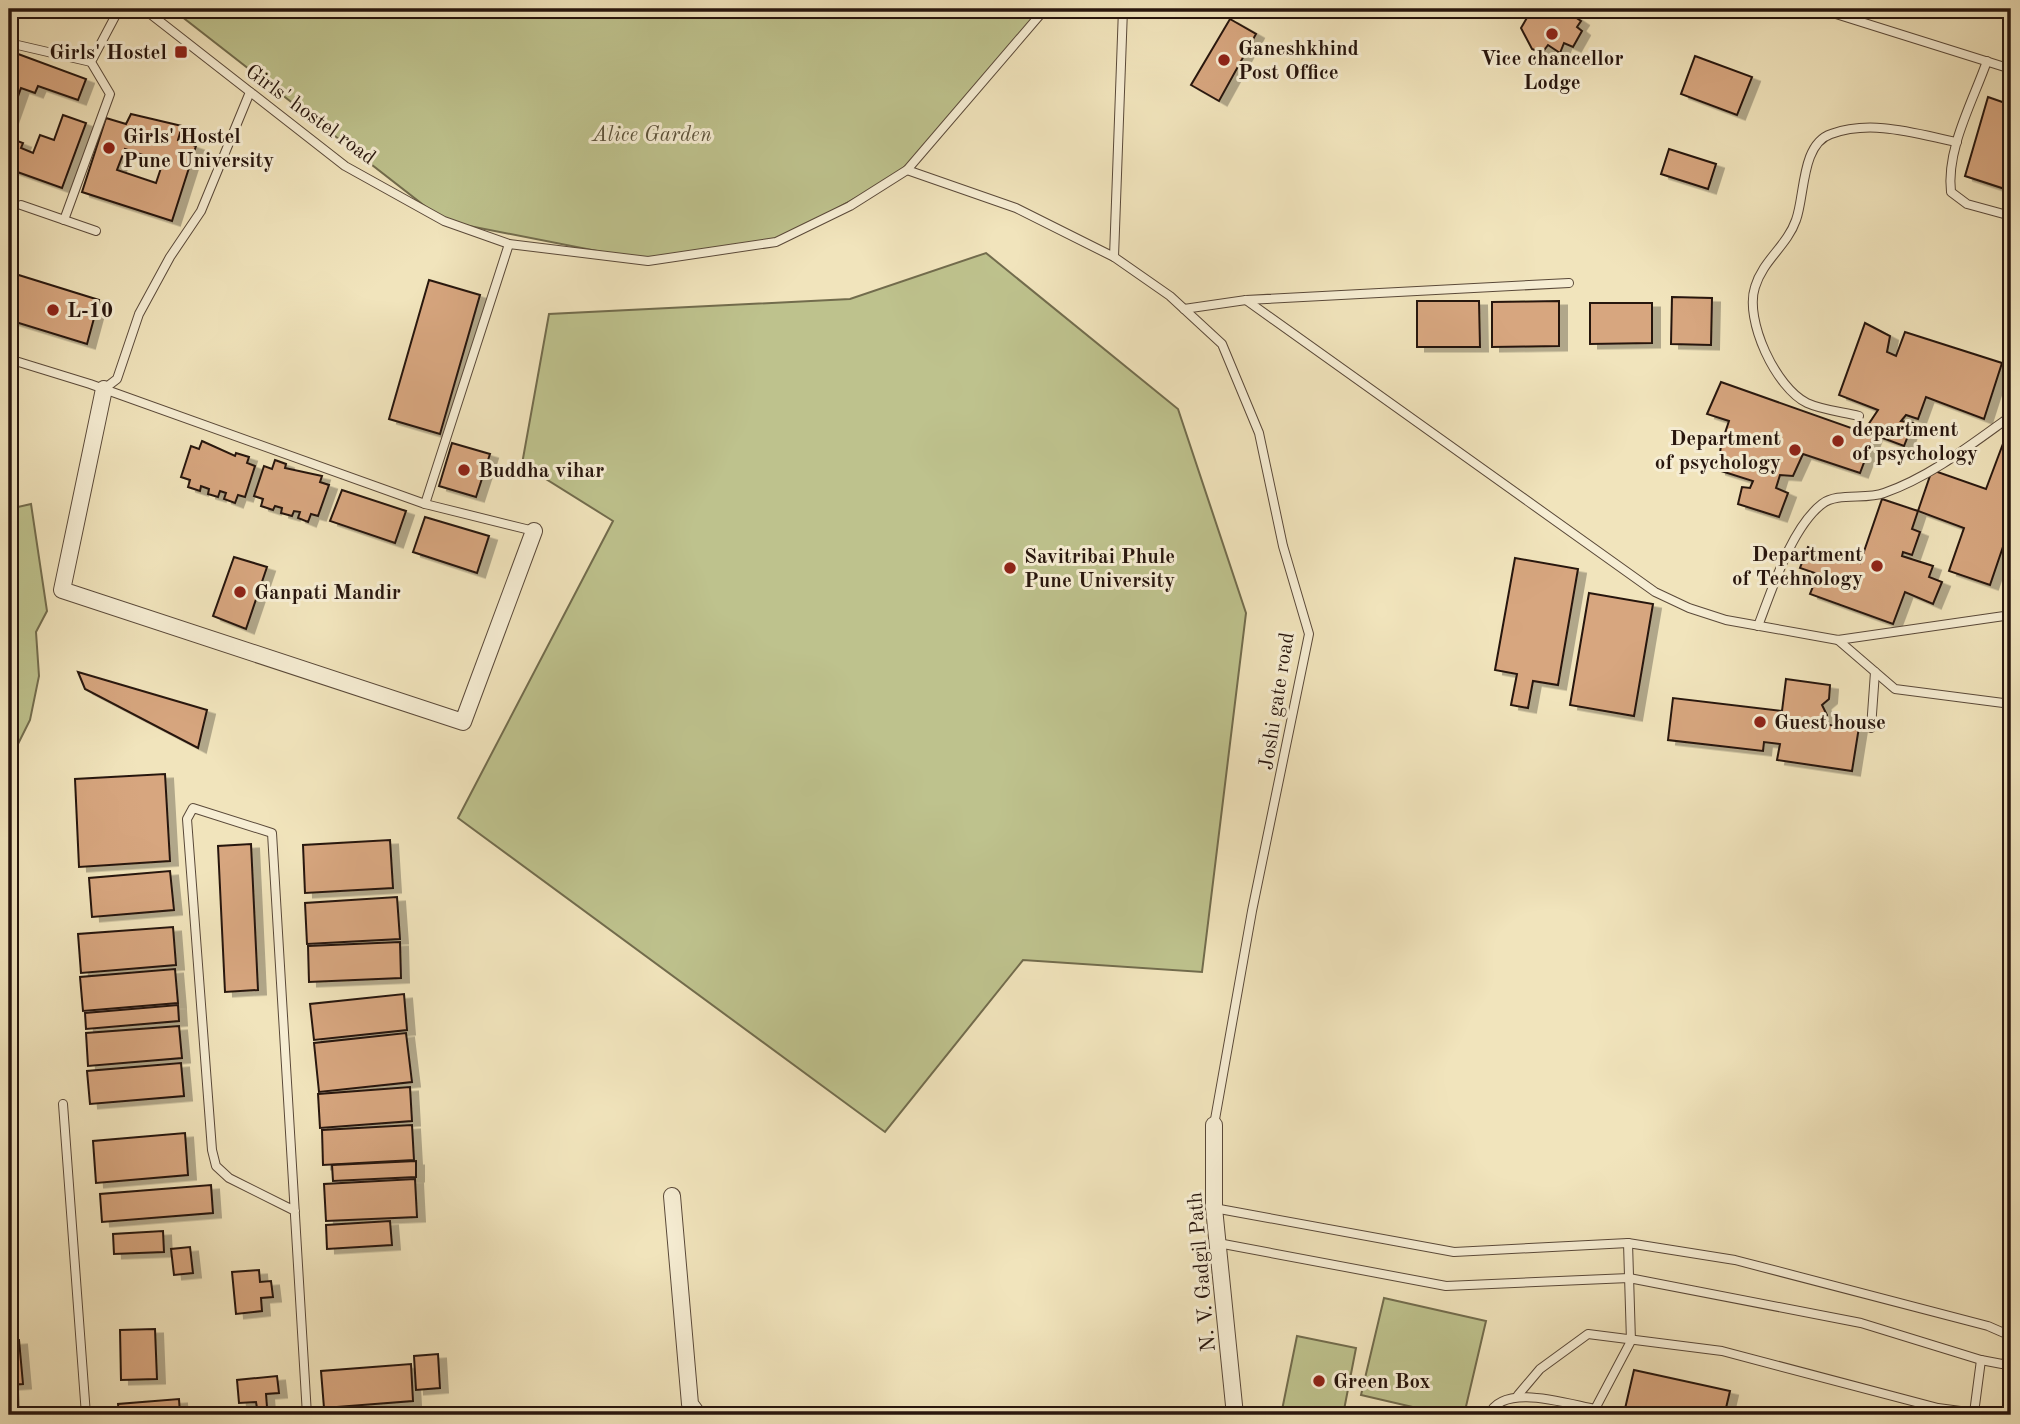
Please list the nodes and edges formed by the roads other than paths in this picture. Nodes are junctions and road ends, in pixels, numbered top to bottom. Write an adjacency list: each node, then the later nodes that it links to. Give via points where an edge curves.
1 (119, 9): 8 (lane)
2 (144, 9): 10 (lane, Girls' hostel road)
3 (1045, 9): 12 (lane, Girls' hostel road)
4 (1124, 9): 18 (lane)
5 (1820, 9): 7 (lane)
6 (9, 43): 8 (lane)
7 (1987, 61): 9 (lane); 11 (lane)
8 (92, 62): 15 (lane, via 110,94)
9 (2011, 69)
10 (250, 92): 17 (lane, Girls' hostel road, via 345,166 444,221); 23 (lane, via 201,211 139,314 117,379)
11 (1958, 142): 14 (lane, via 1949,176 1951,192 1968,204); 24 (lane, via 1886,128 1828,134 1814,149 1798,217 1787,242 1767,262 1754,289 1754,326 1783,381 1806,403)
12 (907, 170): 17 (lane, Girls' hostel road, via 850,206 776,242 648,261); 18 (lane, Joshi gate road, via 1016,208)
13 (21, 205): 15 (lane)
14 (2011, 216)
15 (64, 220): 16 (lane)
16 (96, 231)
17 (509, 244): 26 (lane)
18 (1114, 257): 21 (lane, Joshi gate road)
19 (1569, 283): 20 (lane)
20 (1246, 300): 21 (lane); 29 (lane, via 1655,592 1689,608)
21 (1184, 309): 35 (lane, Joshi gate road, via 1222,344 1259,433 1283,546 1309,634)
22 (9, 359): 23 (lane)
23 (104, 390): 26 (lane); 27 (street, via 62,590 463,722)
24 (1859, 416)
25 (2011, 416): 29 (lane, via 1922,475 1882,494 1824,502 1805,521)
26 (425, 504): 27 (lane)
27 (534, 531)
28 (2011, 615): 30 (lane)
29 (1758, 626): 30 (lane)
30 (1838, 640): 31 (lane)
31 (1875, 672): 32 (lane, via 1895,688); 33 (lane)
32 (2011, 704)
33 (1871, 728)
34 (63, 1104): 48 (lane)
35 (1214, 1125): 37 (street, N. V. Gadgil Path)
36 (672, 1196): 50 (street, via 690,1404)
37 (1214, 1208): 39 (lane, via 1454,1252); 40 (street, N. V. Gadgil Path)
38 (295, 1211): 38 (lane, via 272,833 194,808 187,820 216,1166 229,1178); 49 (lane)
39 (1628, 1242): 41 (lane); 42 (lane, via 1735,1260 1988,1325)
40 (1218, 1243): 41 (lane, via 1446,1286); 51 (street, N. V. Gadgil Path)
41 (1629, 1278): 43 (lane); 44 (lane, via 1861,1323)
42 (2011, 1336)
43 (1631, 1341): 46 (lane, via 1588,1334 1540,1369); 46 (lane, via 1595,1409); 47 (lane, via 1722,1351 1938,1408)
44 (1981, 1360): 45 (lane); 47 (lane)
45 (2011, 1361)
46 (1518, 1395): 52 (lane)
47 (1975, 1413): 53 (lane)
48 (86, 1415)
49 (307, 1415)
50 (698, 1415)
51 (1235, 1415)
52 (1489, 1415)
53 (1990, 1415)

